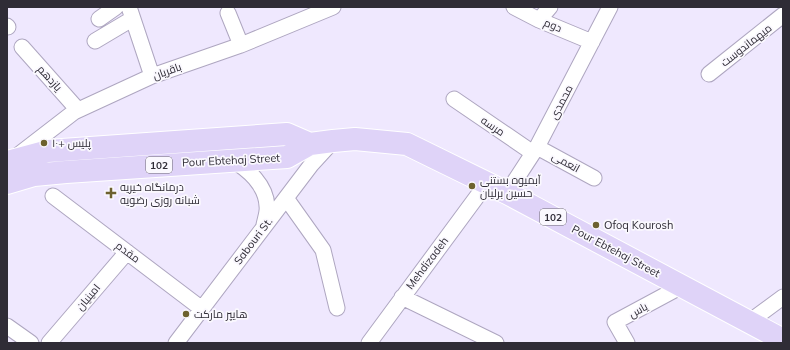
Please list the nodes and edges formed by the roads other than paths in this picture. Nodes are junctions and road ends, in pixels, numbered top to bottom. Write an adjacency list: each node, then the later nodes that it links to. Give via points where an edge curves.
1 (116, 7): 9 (street)
2 (333, 7): 13 (street, باقریان)
3 (514, 7): 10 (street, دوم)
4 (550, 7): 10 (street)
5 (610, 7): 12 (street, محمدی)
6 (131, 13): 11 (street); 16 (street)
7 (228, 13): 13 (street)
8 (783, 15): 15 (street, میهماندوست)
9 (99, 19)
10 (539, 20): 12 (street, دوم)
11 (95, 41)
12 (592, 42): 21 (street, محمدی)
13 (241, 45): 16 (street, باقریان)
14 (22, 47): 18 (street, یازدهم)
15 (709, 74)
16 (152, 76): 18 (street, باقریان)
17 (454, 99): 21 (street, مرسه)
18 (78, 110): 23 (street, باقریان)
19 (333, 141): 20 (main road, Pour Ebtehaj Street / 102); 26 (main road, Pour Ebtehaj Street / 102, via 363,140 408,144); 29 (street, Sabouri St.)
20 (310, 144): 22 (main road, Pour Ebtehaj Street / 102, via 287,157); 23 (main road, Pour Ebtehaj Street / 102, via 287,134 48,151)
21 (535, 150): 24 (street, انعمی); 27 (street, محمدی)
22 (231, 159): 25 (main road, Pour Ebtehaj Street / 102, via 34,175); 30 (street, via 246,168 262,187 268,206)
23 (10, 160)
24 (594, 178)
25 (7, 183)
26 (487, 183): 27 (main road, Pour Ebtehaj Street / 102); 33 (street, Mehdizadeh)
27 (507, 193): 32 (main road, Pour Ebtehaj Street / 102)
28 (53, 196): 31 (street, مقدم)
29 (286, 198): 30 (street, Sabouri St.); 35 (street, via 323,250)
30 (264, 227): 36 (street, Sabouri St.)
31 (127, 252): 36 (street, مقدم); 42 (street, امینیان)
32 (682, 286): 37 (main road, Pour Ebtehaj Street / 102); 45 (street, یاس, via 616,322)
33 (402, 297): 40 (street, Mehdizadeh); 44 (street)
34 (783, 297): 37 (street)
35 (337, 308)
36 (202, 309): 43 (street, Sabouri St.)
37 (749, 322): 39 (main road, Pour Ebtehaj Street / 102)
38 (7, 326): 41 (street)
39 (783, 340)
40 (372, 342)
41 (31, 343)
42 (49, 343)
43 (176, 343)
44 (496, 343)
45 (627, 343)

